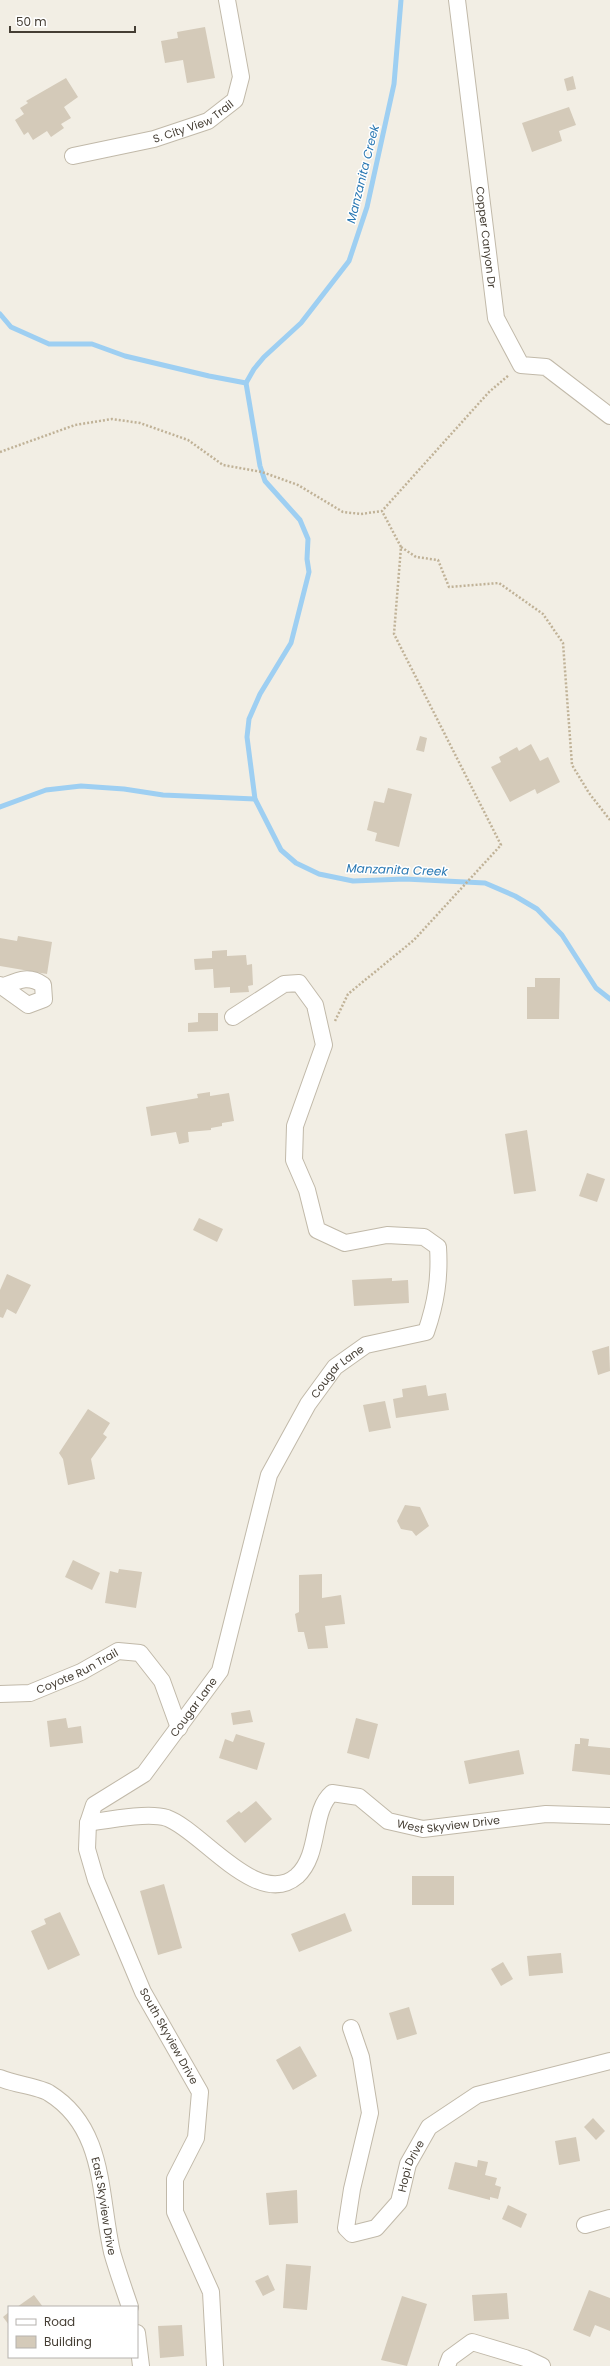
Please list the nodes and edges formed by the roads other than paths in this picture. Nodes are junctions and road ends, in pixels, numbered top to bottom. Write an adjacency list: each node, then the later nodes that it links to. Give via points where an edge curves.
1 (227, 0): 3 (street, S. City View Trail, via 241,77 235,100 208,122 154,139)
2 (457, 0): 4 (street, Copper Canyon Dr, via 496,318 521,365 546,367)
3 (73, 156)
4 (610, 416)
5 (233, 1017): 7 (street, Cougar Lane, via 284,984 299,983 315,1005 324,1045 295,1126 294,1160 307,1190 318,1230 345,1243 387,1235 424,1237 438,1247 440,1272 435,1306 426,1332 366,1345 335,1367 308,1404 269,1475 220,1670)
6 (0, 1694): 7 (street, Coyote Run Trail, via 30,1693 81,1672 118,1651 140,1653 162,1681)
7 (179, 1728): 9 (street, Cougar Lane, via 144,1774 94,1805)
8 (610, 1816): 9 (street, West Skyview Drive, via 546,1814 423,1829 388,1821 359,1797 332,1793 325,1800 312,1852 297,1876 280,1883 255,1881 220,1857 189,1829 166,1818 130,1817)
9 (88, 1823): 18 (street, South Skyview Drive, via 87,1849 96,1880 143,1992 200,2092 196,2138 175,2179 175,2212 211,2292)
10 (351, 2028): 11 (street, Hopi Drive, via 361,2057 370,2114 352,2189 346,2228 352,2234 376,2228 399,2202 408,2164 428,2127 477,2095)
11 (610, 2061)
12 (0, 2078): 15 (street, East Skyview Drive, via 49,2092 70,2111 90,2138 101,2182 112,2252)
13 (610, 2218): 14 (street)
14 (585, 2225)
15 (130, 2306)
16 (138, 2341): 17 (street)
17 (141, 2366)
18 (215, 2366)
19 (447, 2366): 20 (street, via 450,2358 472,2342 526,2358)
20 (542, 2366)

